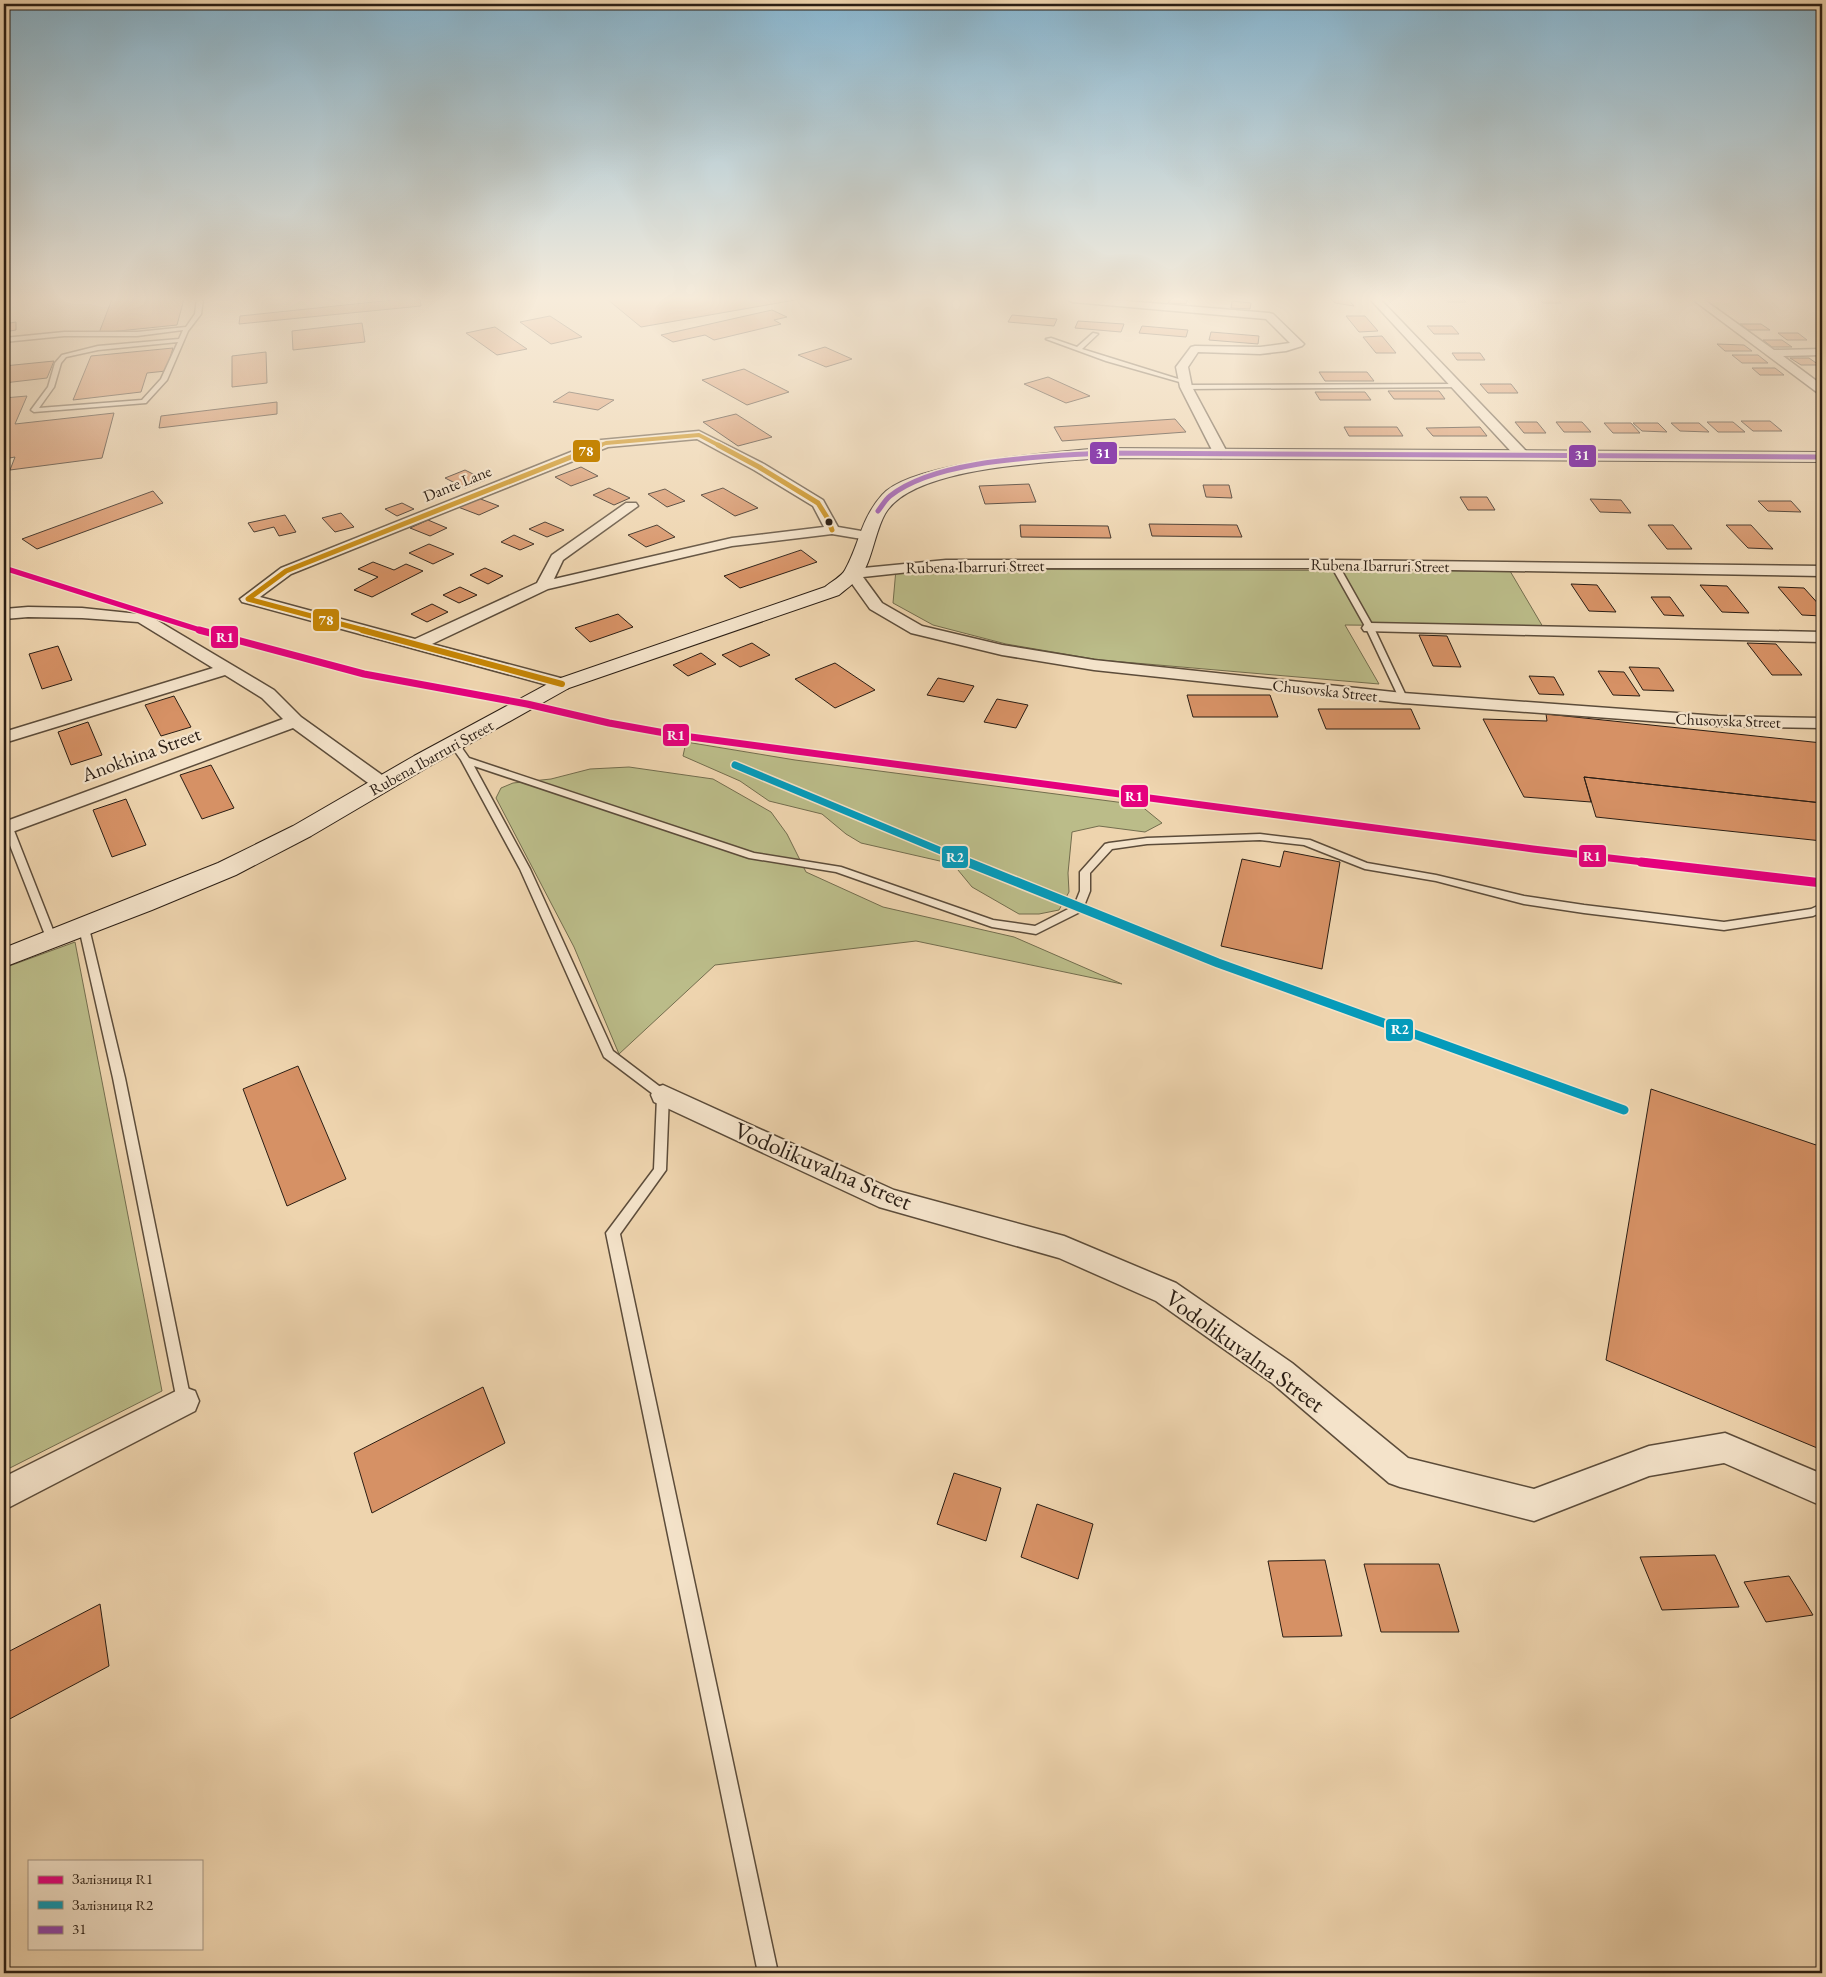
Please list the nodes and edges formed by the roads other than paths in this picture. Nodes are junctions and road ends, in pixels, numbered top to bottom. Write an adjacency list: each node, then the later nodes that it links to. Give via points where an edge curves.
1 (48, 391): 2 (lane, via 34,410 144,402)
2 (154, 391)
3 (1190, 391): 5 (street)
4 (1463, 391): 6 (street)
5 (1221, 454): 6 (main road); 10 (main road, via 1100,453 957,470 913,483 890,496 876,514)
6 (1523, 456): 7 (main road)
7 (1822, 457)
8 (631, 506): 14 (street, via 557,558)
9 (832, 530): 10 (street); 14 (street, via 732,542); 18 (street, Dante Lane, via 818,503 698,435 606,444 286,571 248,599)
10 (868, 536): 13 (main road)
11 (1334, 564): 12 (street, Rubena Ibarruri Street); 13 (street, Rubena Ibarruri Street, via 946,564); 16 (lane)
12 (1822, 571)
13 (853, 574): 20 (main road, Rubena Ibarruri Street, via 832,591); 21 (street, Chusovska Street, via 876,606 917,630 1002,650 1094,665)
14 (543, 586): 18 (street)
15 (4, 614): 19 (street, via 82,613 142,618)
16 (1370, 628): 17 (street); 21 (lane)
17 (1822, 637)
18 (418, 644): 20 (street, Dante Lane)
19 (228, 669): 22 (street, via 268,694); 24 (street)
20 (562, 684): 25 (main road, Rubena Ibarruri Street)
21 (1403, 698): 23 (street, Chusovska Street, via 1718,721)
22 (295, 721): 26 (street); 27 (street, Anokhina Street)
23 (1822, 723)
24 (4, 738)
25 (460, 751): 26 (main road, Rubena Ibarruri Street); 28 (lane, via 753,856 837,869 992,923 1036,930 1078,908 1085,890 1084,872 1109,846 1147,841 1250,837 1306,842 1365,866 1436,878 1524,900 1584,909 1724,926); 32 (lane, via 525,869 608,1054)
26 (382, 784): 29 (main road, Rubena Ibarruri Street, via 302,831 227,869)
27 (6, 828): 30 (lane)
28 (1822, 908)
29 (84, 928): 30 (main road, Rubena Ibarruri Street); 33 (lane, via 119,1078)
30 (52, 940): 31 (main road, Rubena Ibarruri Street)
31 (4, 958)
32 (663, 1095): 34 (street, Vodolikuvalna Street, via 888,1199 1064,1248 1166,1292 1282,1373 1400,1472 1534,1504 1649,1461 1725,1448); 36 (lane, via 660,1170 613,1233)
33 (184, 1401): 35 (street)
34 (1822, 1490)
35 (4, 1494)
36 (768, 1973)

